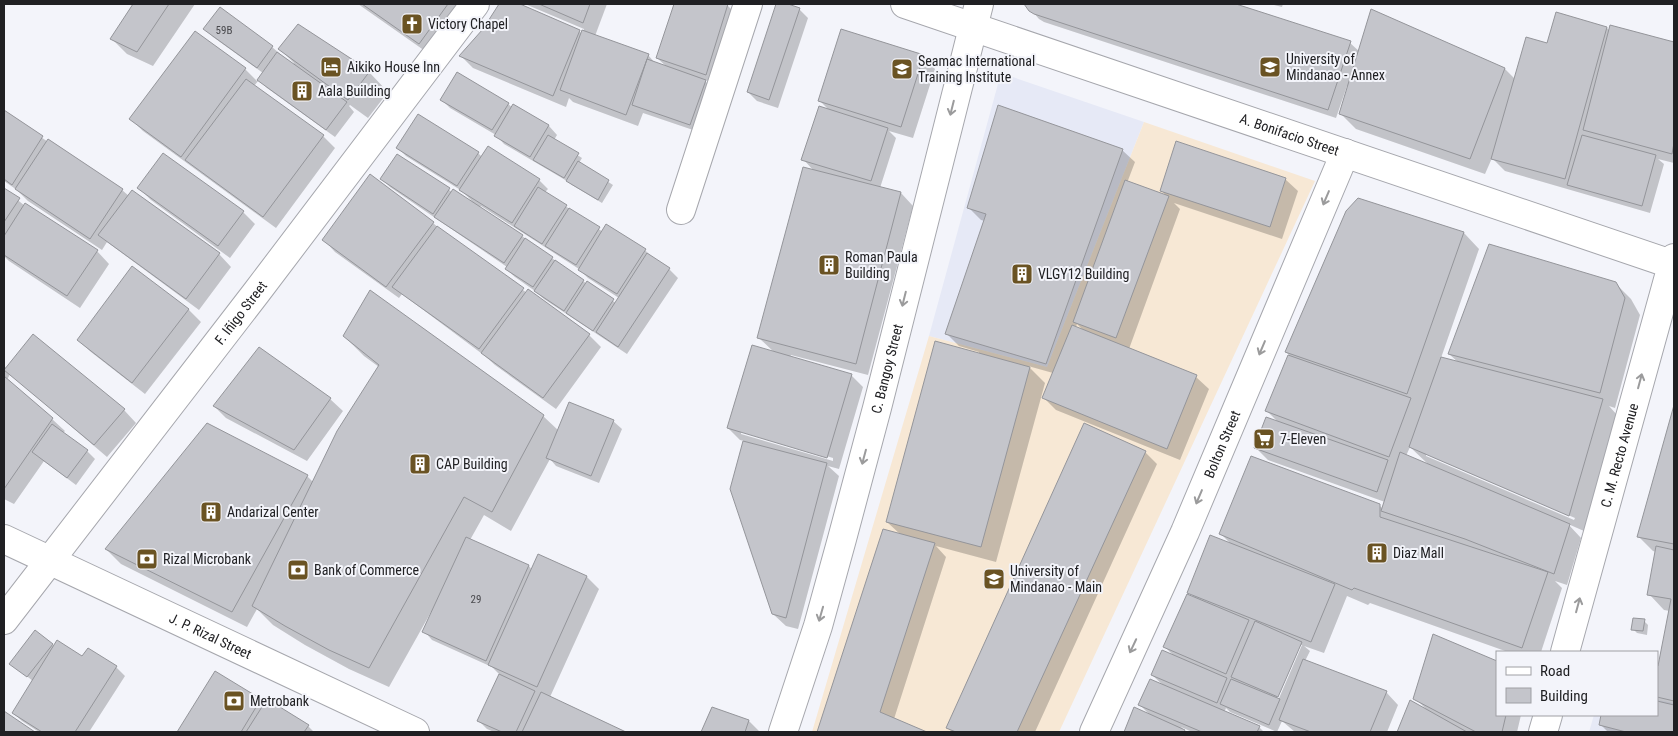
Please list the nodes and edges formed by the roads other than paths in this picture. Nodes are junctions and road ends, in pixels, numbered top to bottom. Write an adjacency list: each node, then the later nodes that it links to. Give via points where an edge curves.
1 (475, 4): 9 (street, F. Iñigo Street)
2 (748, 4): 6 (street)
3 (913, 5): 4 (street, A. Bonifacio Street)
4 (976, 15): 5 (street, A. Bonifacio Street); 14 (street, C. Bangoy Street, one-way to 14, via 867,446 818,626)
5 (1345, 153): 7 (street, A. Bonifacio Street); 15 (street, Bolton Street, one-way to 15, via 1185,532)
6 (681, 210)
7 (1674, 263): 11 (street, C. M. Recto Avenue, one-way to 7)
8 (4, 539): 9 (street, J. P. Rizal Street)
9 (50, 561): 10 (street, F. Iñigo Street); 13 (street, J. P. Rizal Street)
10 (4, 620)
11 (1565, 651)
12 (1548, 716): 16 (street)
13 (415, 732)
14 (783, 732)
15 (1094, 732)
16 (1543, 732)

